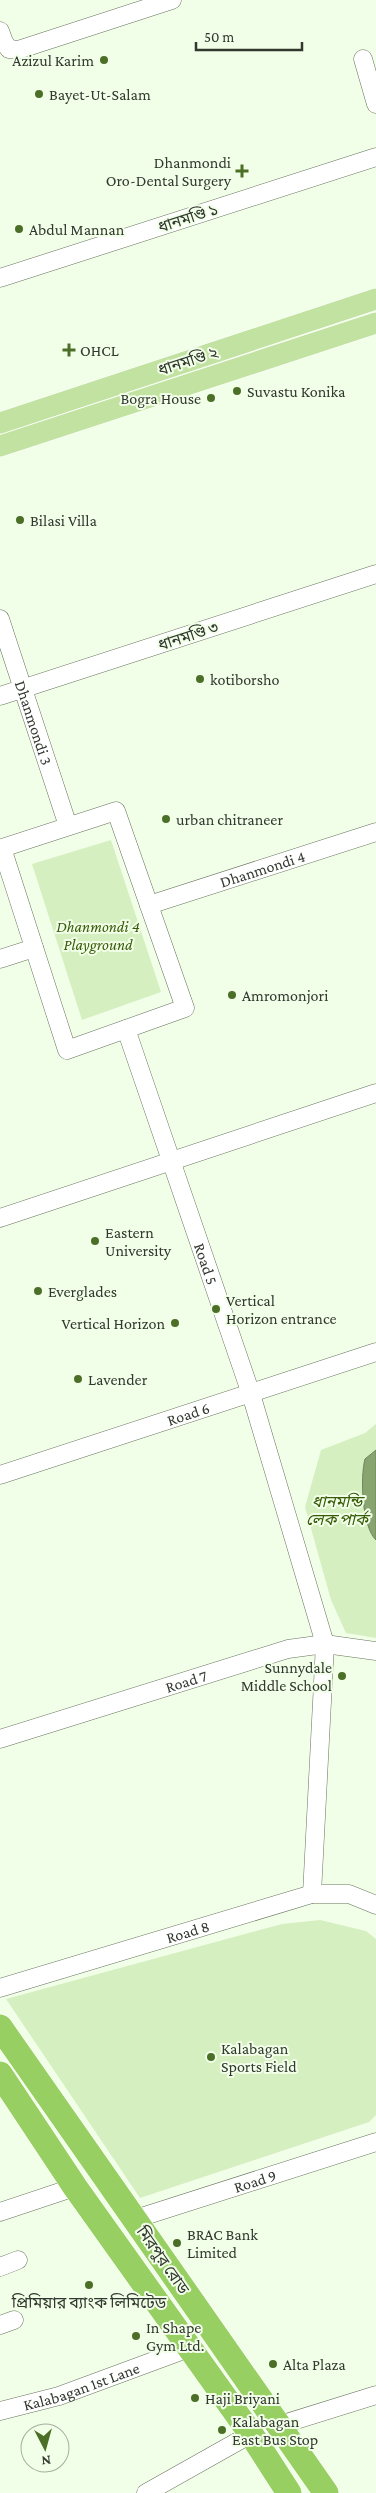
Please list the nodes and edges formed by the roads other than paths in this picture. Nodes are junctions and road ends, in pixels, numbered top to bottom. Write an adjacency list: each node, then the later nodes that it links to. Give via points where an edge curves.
1 (172, 0): 2 (street, via 18,50 9,49)
2 (0, 31)
3 (363, 59): 4 (street)
4 (376, 104)
5 (375, 162): 6 (street, ধানমণ্ডি ১)
6 (0, 278)
7 (376, 299): 9 (main road, ধানমণ্ডি ২)
8 (376, 323): 10 (main road, ধানমণ্ডি ২)
9 (0, 423)
10 (0, 446)
11 (376, 574): 13 (street, ধানমণ্ডি ৩)
12 (0, 619): 13 (street, Dhanmondi 3)
13 (24, 688): 14 (street, ধানমণ্ডি ৩); 15 (street, Dhanmondi 3)
14 (0, 696)
15 (68, 826): 17 (street, via 116,811); 18 (street, via 2,848)
16 (376, 832): 17 (street, Dhanmondi 4)
17 (149, 905): 20 (street, via 185,1008)
18 (34, 948): 19 (street); 20 (street, via 67,1050)
19 (0, 959)
20 (126, 1029): 22 (street, Road 5)
21 (376, 1093): 22 (street)
22 (173, 1160): 23 (street); 25 (street, Road 5)
23 (0, 1218)
24 (376, 1352): 25 (street, Road 6)
25 (251, 1394): 26 (street, Road 6); 27 (street, Road 5)
26 (0, 1476)
27 (325, 1644): 28 (street, Road 7); 29 (street, Road 7, via 288,1649 240,1663); 30 (street, Road 5)
28 (376, 1651)
29 (0, 1739)
30 (312, 1894): 31 (street, Road 8, via 349,1894); 32 (street, Road 8)
31 (376, 1905)
32 (0, 1988)
33 (0, 2027): 38 (highway, মিরপুর রোড)
34 (3, 2084): 36 (highway, মিরপুর রোড)
35 (376, 2142): 38 (street, Road 9)
36 (76, 2186): 37 (street); 41 (highway, মিরপুর রোড)
37 (0, 2212)
38 (135, 2220): 44 (highway, মিরপুর রোড)
39 (18, 2260): 40 (street)
40 (0, 2267)
41 (189, 2348): 43 (street, Kalabagan 1st Lane, via 59,2396); 45 (highway, মিরপুর রোড)
42 (376, 2395): 44 (street)
43 (0, 2411)
44 (281, 2426): 45 (street); 48 (highway, মিরপুর রোড)
45 (251, 2434): 46 (street); 47 (highway, মিরপুর রোড)
46 (146, 2493)
47 (289, 2493)
48 (326, 2493)

